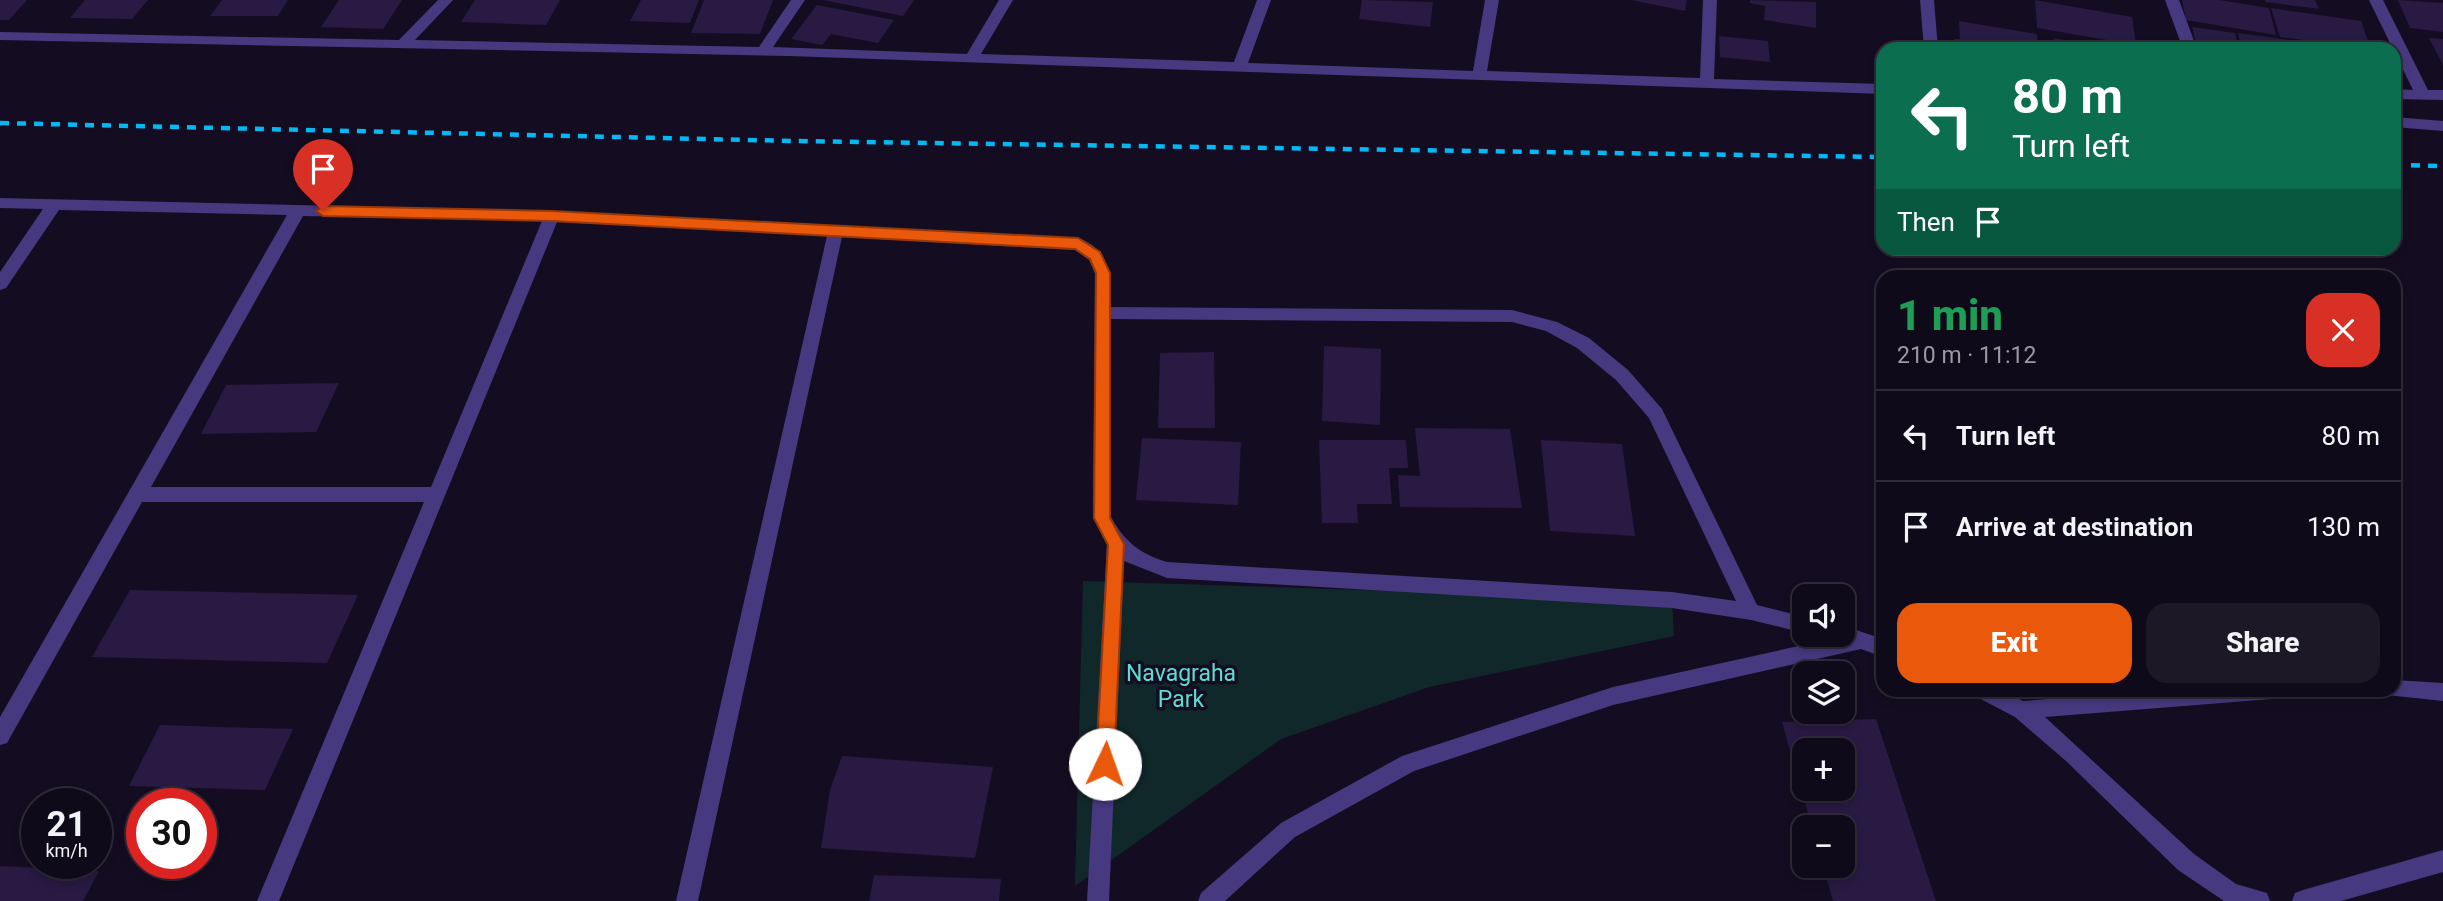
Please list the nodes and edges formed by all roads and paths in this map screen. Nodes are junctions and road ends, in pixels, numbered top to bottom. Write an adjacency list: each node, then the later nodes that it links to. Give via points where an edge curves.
1 (446, 0): 14 (street)
2 (798, 0): 16 (street)
3 (1006, 0): 17 (street)
4 (1264, 0): 18 (street)
5 (1492, 0): 19 (street)
6 (1710, 0): 20 (street)
7 (1927, 0): 11 (street)
8 (2172, 0): 12 (street)
9 (2376, 0): 13 (street)
10 (0, 36): 14 (street)
11 (1930, 42)
12 (2187, 42)
13 (2397, 42)
14 (403, 44): 16 (street)
15 (2401, 51): 23 (street)
16 (763, 52): 17 (street)
17 (971, 59): 18 (street)
18 (1239, 68): 19 (street)
19 (1479, 76): 20 (street)
20 (1707, 84): 21 (street)
21 (1876, 89)
22 (2401, 94): 23 (street)
23 (2423, 95): 24 (street)
24 (2443, 95)
25 (2401, 123): 26 (street)
26 (2443, 126)
27 (0, 203): 28 (street)
28 (54, 205): 29 (street); 32 (street)
29 (298, 211): 30 (street); 34 (street)
30 (552, 216): 31 (street); 35 (street)
31 (836, 231): 33 (street, via 1078,244 1095,256 1103,273); 50 (street)
32 (0, 284)
33 (1104, 313): 36 (street, via 1102,518); 37 (street, via 1512,316 1551,326 1583,343 1622,375 1656,414)
34 (135, 494): 35 (street); 47 (street)
35 (435, 495): 49 (street)
36 (1116, 544): 37 (street, via 1141,563 1167,569 1672,600); 51 (street)
37 (1751, 612): 38 (street)
38 (1792, 622)
39 (1855, 638): 40 (street)
40 (1864, 640): 41 (street); 52 (street, via 1613,696 1409,763 1288,830)
41 (1876, 645)
42 (2401, 690): 43 (street)
43 (2443, 692)
44 (1996, 697): 46 (street)
45 (2184, 697): 46 (street)
46 (2022, 710): 53 (street, via 2186,862 2231,893)
47 (0, 736)
48 (2443, 861): 54 (street)
49 (268, 901)
50 (687, 901)
51 (1098, 901)
52 (1209, 901)
53 (2259, 901)
54 (2303, 901)

